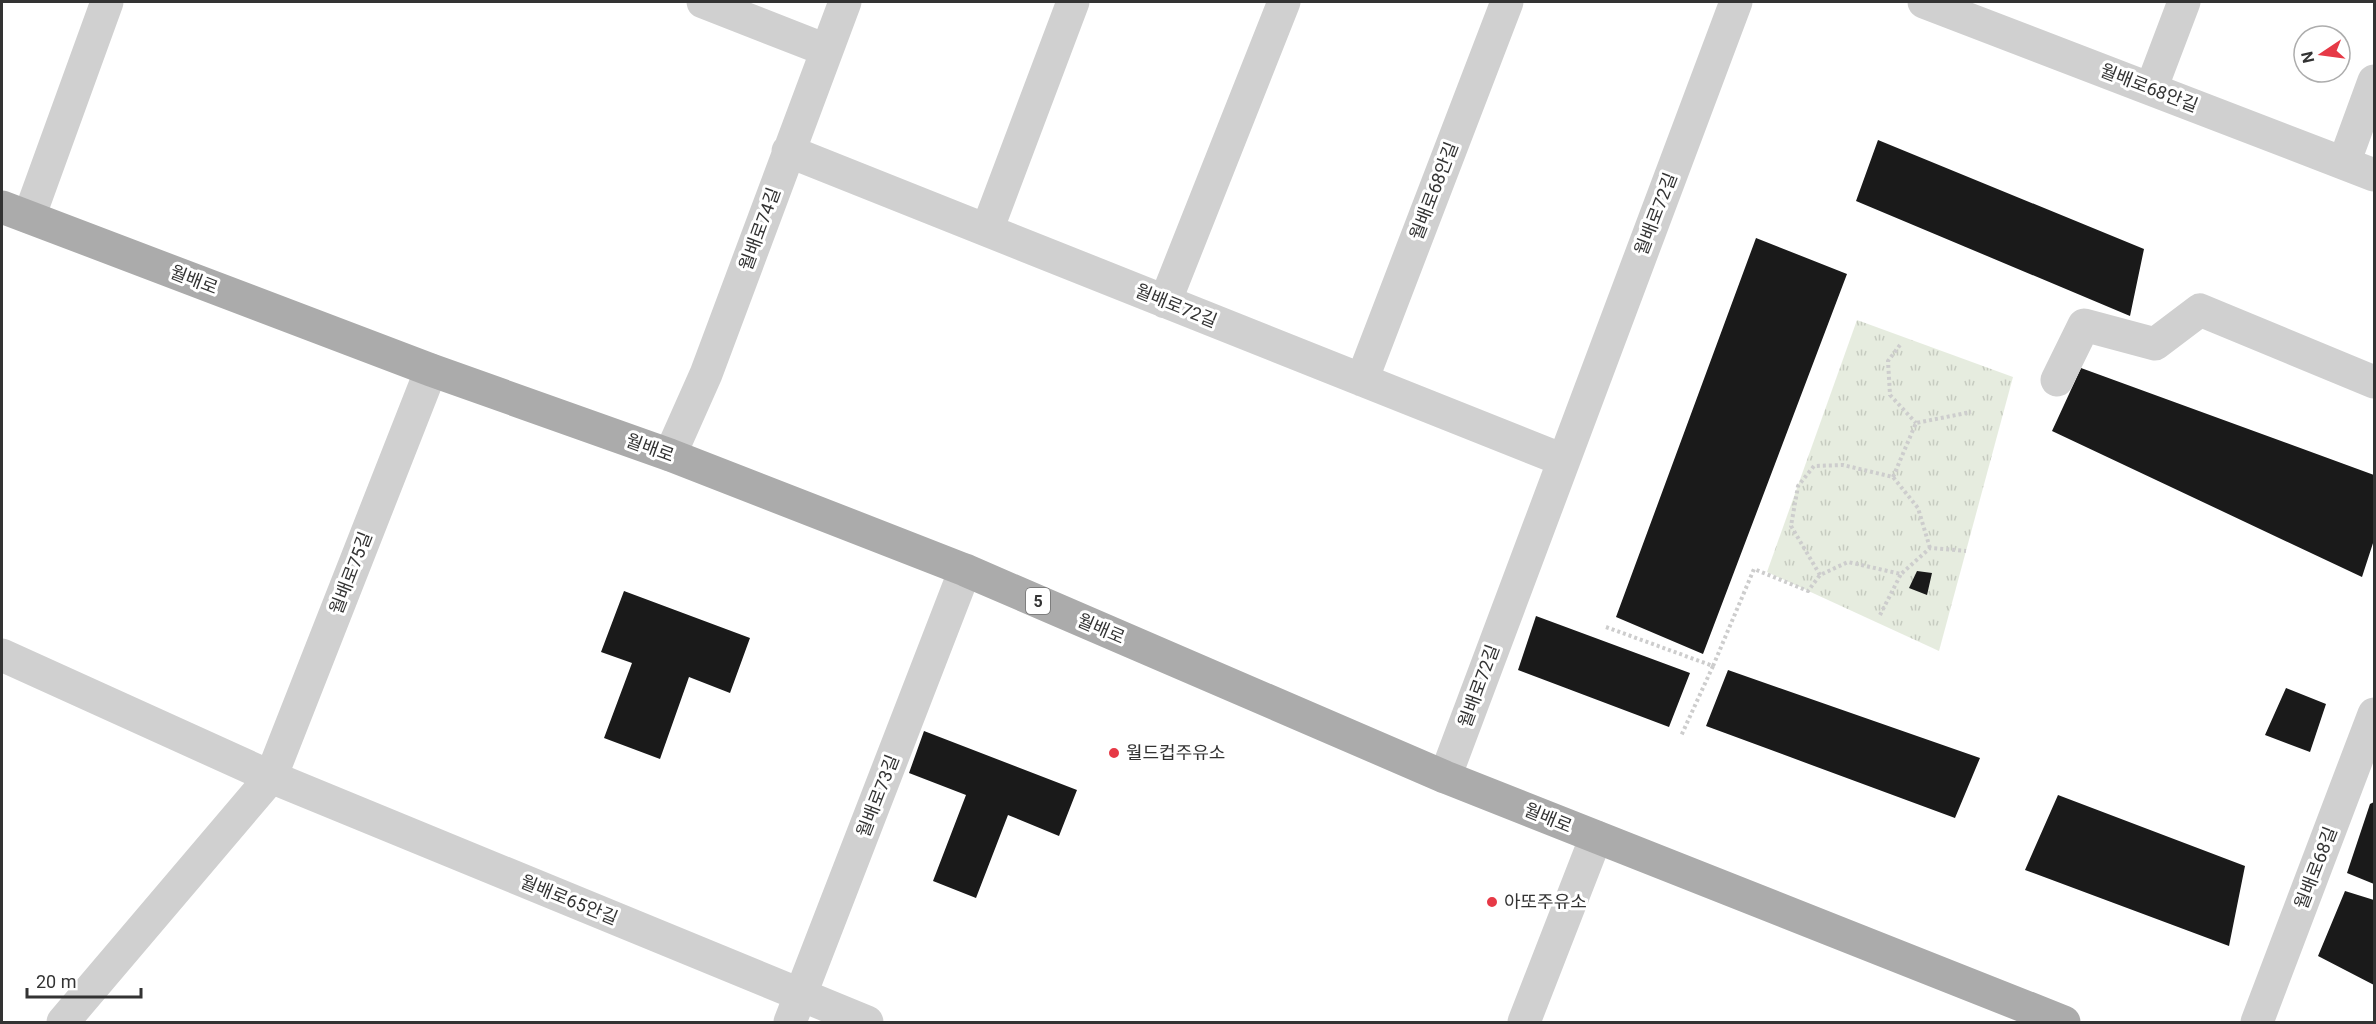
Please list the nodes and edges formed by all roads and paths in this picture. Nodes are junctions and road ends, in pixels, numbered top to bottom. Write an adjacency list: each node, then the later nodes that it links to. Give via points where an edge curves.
1 (107, 2): 17 (street, 월배로)
2 (704, 2): 11 (street)
3 (845, 2): 11 (street, 월배로74길)
4 (1073, 2): 18 (street)
5 (1284, 2): 19 (street)
6 (1507, 2): 22 (street, 월배로68안길)
7 (1736, 2): 28 (street, 월배로72길)
8 (1924, 2): 10 (street, 월배로68안길)
9 (2184, 2): 13 (street)
10 (1964, 9): 13 (street, 월배로68안길)
11 (826, 50): 14 (street, 월배로74길)
12 (2374, 81): 15 (street)
13 (2151, 89): 15 (street, 월배로68안길)
14 (788, 152): 18 (street, 월배로72길); 27 (street, 월배로74길, via 706,374)
15 (2344, 163): 16 (street, 월배로68안길)
16 (2374, 175)
17 (15, 212): 21 (main road, 월배로 / 5)
18 (987, 230): 19 (street, 월배로72길)
19 (1166, 302): 22 (street, 월배로72길)
20 (1900, 345): 26 (path, via 1888,361 1890,395)
21 (431, 370): 27 (main road, 월배로 / 5); 42 (street, 월배로75길)
22 (1362, 380): 28 (street, 월배로72길)
23 (2057, 380): 24 (street, via 2084,324 2155,344 2200,310)
24 (2374, 382)
25 (1971, 412): 26 (path)
26 (1917, 423): 29 (path)
27 (670, 454): 32 (main road, 월배로 / 5)
28 (1563, 460): 43 (street, 월배로72길)
29 (1893, 477): 30 (path, via 1918,507); 34 (path, via 1843,465 1814,466 1798,486 1791,526)
30 (1930, 548): 31 (path); 33 (path)
31 (1966, 551)
32 (965, 570): 43 (main road, 월배로 / 5); 45 (street, 월배로73길)
33 (1901, 574): 34 (path, via 1848,562); 35 (path)
34 (1820, 576): 38 (path, via 1808,591 1754,569)
35 (1880, 615)
36 (1606, 627): 38 (path)
37 (2, 655): 42 (street)
38 (1713, 666): 40 (path)
39 (2374, 714): 41 (street, 월배로68길)
40 (1681, 736)
41 (2365, 770): 50 (street, 월배로68길)
42 (271, 777): 45 (street, 월배로65안길); 46 (street, 월배로75길)
43 (1445, 777): 44 (main road, 월배로 / 5)
44 (1596, 837): 48 (street); 49 (main road, 월배로 / 5)
45 (795, 1009): 47 (street, 월배로65안길)
46 (63, 1023)
47 (867, 1023)
48 (1524, 1023)
49 (2064, 1023)
50 (2257, 1023)

